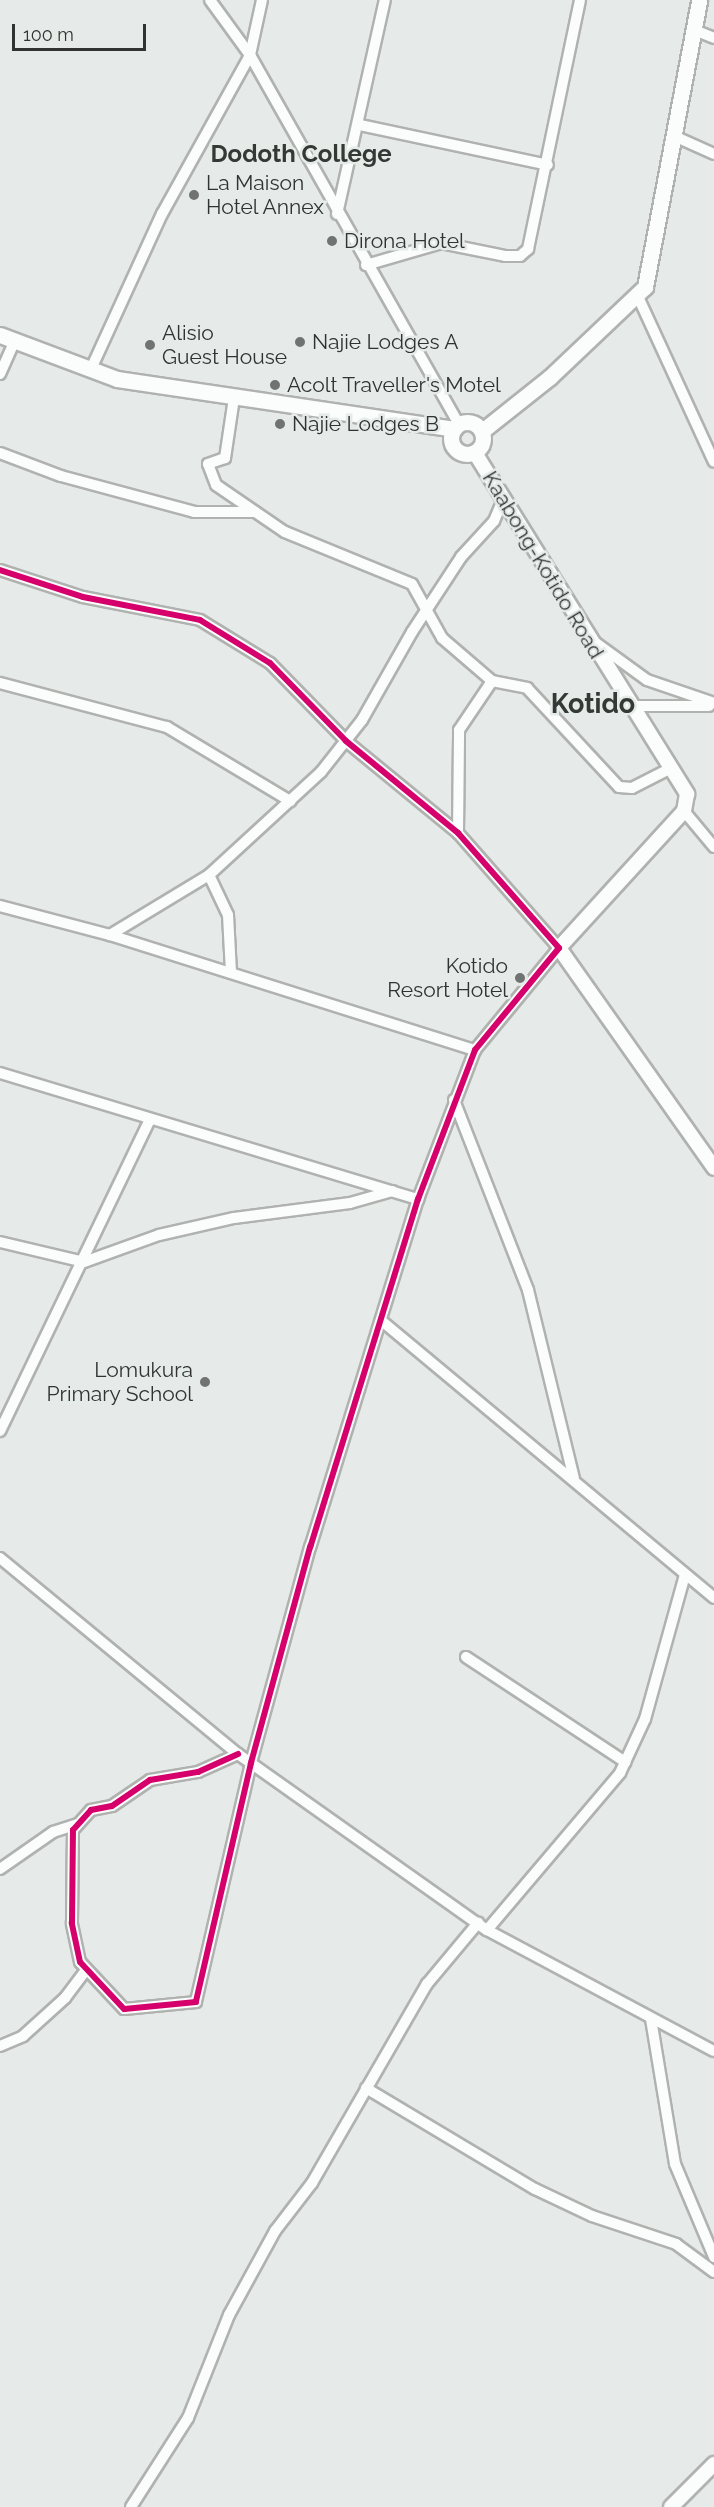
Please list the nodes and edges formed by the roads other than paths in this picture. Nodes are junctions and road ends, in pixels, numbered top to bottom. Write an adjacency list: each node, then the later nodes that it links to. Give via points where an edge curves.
1 (210, 0): 8 (street)
2 (262, 0): 8 (street)
3 (385, 0): 9 (street)
4 (580, 0): 12 (street)
5 (699, 0): 6 (main road)
6 (692, 29): 7 (street); 10 (main road)
7 (714, 39)
8 (250, 55): 13 (street); 18 (street, via 162,214)
9 (360, 125): 12 (street); 13 (street)
10 (674, 136): 11 (street); 15 (main road, via 654,262)
11 (714, 154)
12 (548, 165): 14 (street, via 533,241 520,256 441,243)
13 (337, 214): 14 (street)
14 (366, 265): 22 (street)
15 (639, 299): 21 (main road); 25 (street)
16 (0, 335): 17 (main road)
17 (14, 342): 18 (main road); 19 (street)
18 (90, 371): 20 (main road)
19 (0, 374)
20 (234, 398): 22 (main road); 27 (street, via 225,458 208,464 216,485)
21 (482, 431): 22 (main road, via 473,424); 24 (main road)
22 (455, 432): 24 (main road, via 461,453)
23 (0, 453): 27 (street, via 61,476 194,512)
24 (475, 453): 26 (street, Kaabong-Kotido Road)
25 (714, 462)
26 (502, 502): 29 (street); 30 (street, Kaabong-Kotido Road)
27 (256, 512): 29 (street, via 285,532 412,584)
28 (0, 570): 35 (street, via 217,628 289,677)
29 (428, 613): 31 (street, via 442,638); 35 (street)
30 (582, 631): 33 (street, via 647,680); 34 (street, Kaabong-Kotido Road)
31 (492, 681): 36 (street, via 527,688 622,789); 39 (street, via 459,730)
32 (0, 683): 37 (street, via 167,727)
33 (714, 705): 34 (street)
34 (628, 706): 36 (street, Kaabong-Kotido Road)
35 (346, 741): 37 (street); 39 (street)
36 (671, 768): 38 (street, Kaabong-Kotido Road, via 687,794)
37 (290, 801): 41 (street)
38 (684, 811): 40 (street); 44 (street)
39 (458, 833): 44 (street)
40 (714, 847)
41 (209, 876): 43 (street); 45 (street, via 228,915)
42 (0, 906): 43 (street)
43 (110, 934): 45 (street)
44 (559, 948): 46 (street); 50 (street)
45 (231, 972): 46 (street)
46 (475, 1050): 48 (street)
47 (0, 1073): 49 (street)
48 (454, 1100): 52 (street); 57 (street, via 528,1290)
49 (150, 1119): 51 (street); 54 (street)
50 (714, 1168)
51 (392, 1191): 52 (street); 54 (street, via 350,1203 222,1221)
52 (418, 1199): 55 (street)
53 (0, 1242): 54 (street)
54 (84, 1262): 56 (street, via 28,1365)
55 (383, 1322): 57 (street); 64 (street, via 334,1463)
56 (0, 1431)
57 (574, 1478): 59 (street)
58 (0, 1558): 62 (street)
59 (685, 1575): 60 (street); 63 (street, via 645,1719)
60 (714, 1598)
61 (466, 1657): 63 (street)
62 (238, 1754): 64 (street); 65 (street, via 198,1772 150,1780 112,1806 91,1810)
63 (625, 1762): 67 (street)
64 (251, 1763): 67 (street); 68 (street, via 196,2002 128,2010)
65 (78, 1824): 66 (street, via 53,1832); 68 (street, via 71,1843 72,1923)
66 (0, 1869)
67 (482, 1926): 69 (street); 72 (street, via 427,1984)
68 (85, 1971): 70 (street, via 65,1998 23,2036)
69 (651, 2019): 71 (street); 73 (street, via 675,2164)
70 (0, 2046)
71 (714, 2052)
72 (366, 2088): 74 (street, via 552,2199 657,2235); 76 (street, via 256,2265 188,2418)
73 (714, 2257)
74 (714, 2272)
75 (714, 2464): 77 (street)
76 (131, 2507)
77 (671, 2507)

